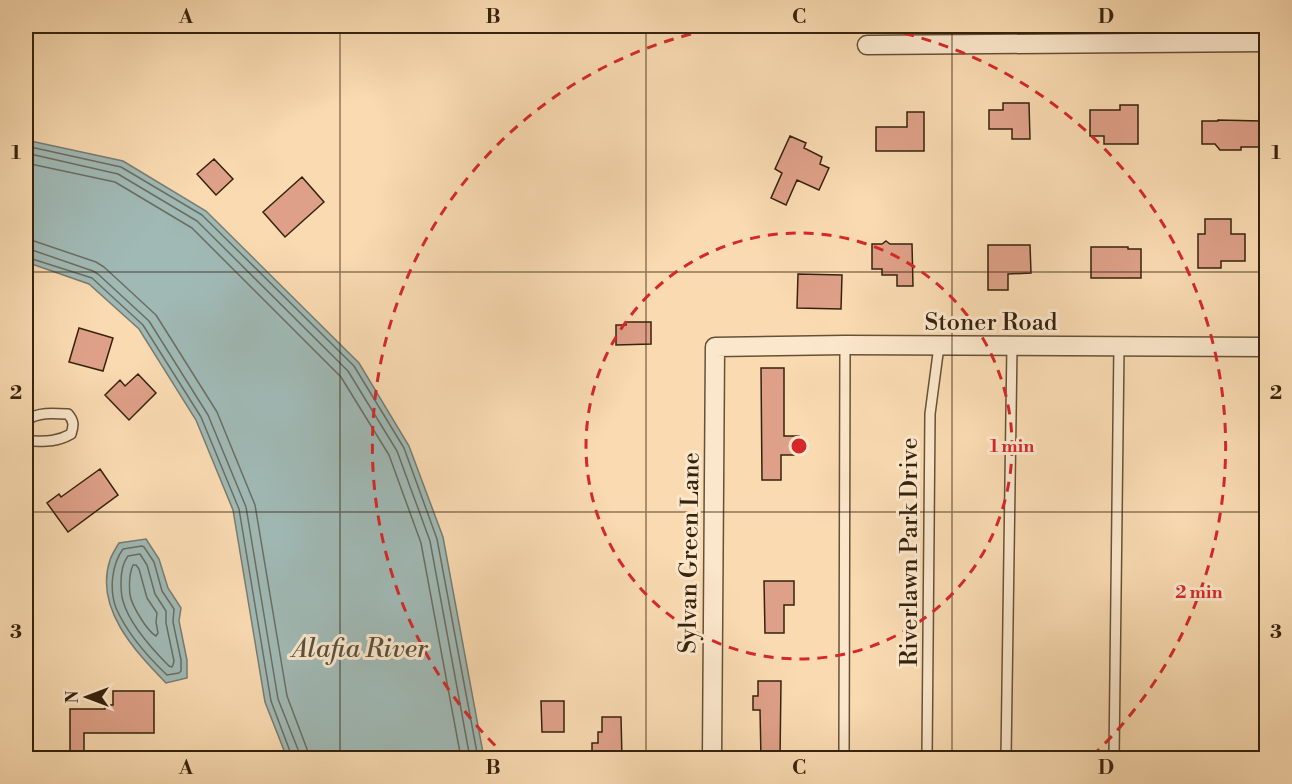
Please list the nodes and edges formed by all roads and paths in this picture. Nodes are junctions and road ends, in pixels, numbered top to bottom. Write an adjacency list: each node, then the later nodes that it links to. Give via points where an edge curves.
1 (1266, 42): 2 (street)
2 (867, 45)
3 (845, 345): 4 (street, Stoner Road); 8 (street, Stoner Road); 12 (lane)
4 (939, 345): 5 (street, Stoner Road); 13 (lane, Riverlawn Park Drive, via 930,414)
5 (1012, 346): 6 (street, Stoner Road); 14 (lane)
6 (1119, 346): 7 (street, Stoner Road); 15 (lane)
7 (1266, 346)
8 (715, 347): 11 (street, Sylvan Green Lane)
9 (26, 420): 10 (lane, via 43,414 68,414 74,426 71,434 62,439)
10 (26, 441)
11 (712, 759)
12 (844, 759)
13 (927, 759)
14 (1006, 759)
15 (1114, 759)

